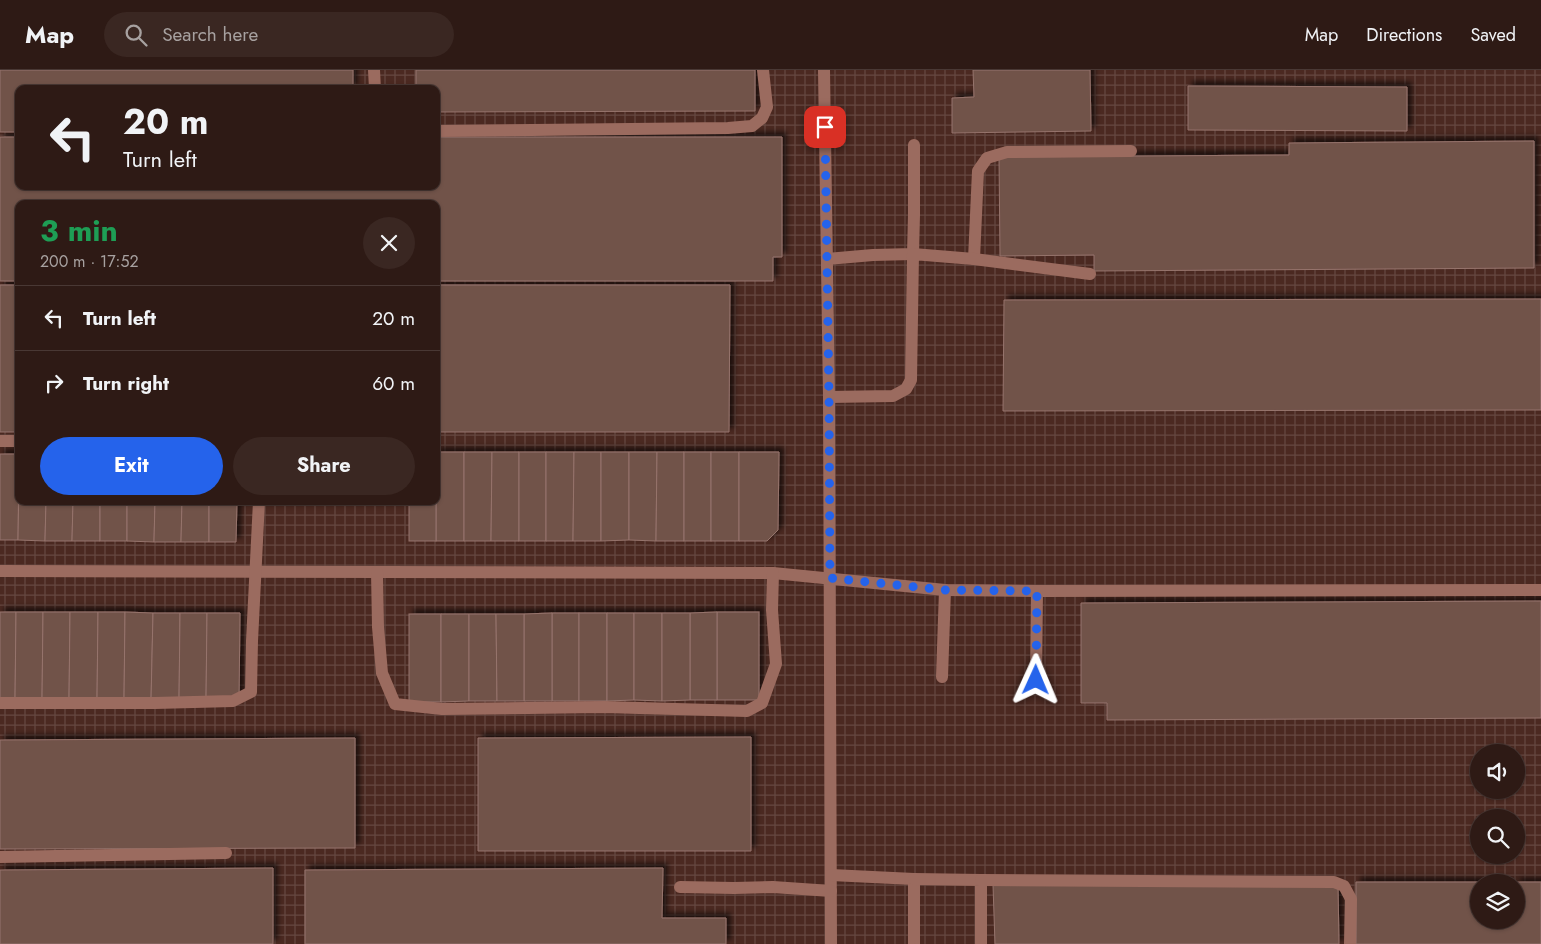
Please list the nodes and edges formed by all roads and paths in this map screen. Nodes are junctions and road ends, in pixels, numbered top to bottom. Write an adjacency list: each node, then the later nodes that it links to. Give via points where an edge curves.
1 (374, 70): 4 (street)
2 (763, 70): 5 (street, via 768,107 752,126)
3 (824, 70): 9 (street)
4 (375, 85)
5 (440, 131)
6 (914, 145): 8 (street)
7 (1131, 151): 10 (street, via 1007,152 987,158 978,171)
8 (913, 254): 9 (street); 10 (street); 12 (street, via 911,380 906,388 893,396)
9 (827, 259): 12 (street)
10 (974, 259): 11 (street)
11 (1090, 274)
12 (829, 397): 20 (street)
13 (0, 441): 14 (street)
14 (15, 441)
15 (259, 505): 17 (street)
16 (0, 571): 17 (street)
17 (255, 571): 18 (street); 26 (street, via 251,692 233,701)
18 (377, 572): 19 (street); 19 (street, via 382,673 396,704 442,709 604,707 747,711 762,703 776,664)
19 (773, 573): 20 (street)
20 (830, 578): 21 (street); 29 (street)
21 (945, 590): 23 (street); 24 (street)
22 (1541, 590): 23 (street)
23 (1037, 591): 25 (street)
24 (942, 677)
25 (1036, 680)
26 (0, 703)
27 (226, 854): 28 (street)
28 (0, 857)
29 (831, 875): 30 (street); 33 (street)
30 (914, 878): 31 (street); 35 (street)
31 (981, 880): 36 (street); 37 (street, via 1334,882 1344,886 1351,899)
32 (680, 887): 33 (street)
33 (831, 891): 34 (street)
34 (831, 944)
35 (914, 944)
36 (981, 944)
37 (1350, 944)

